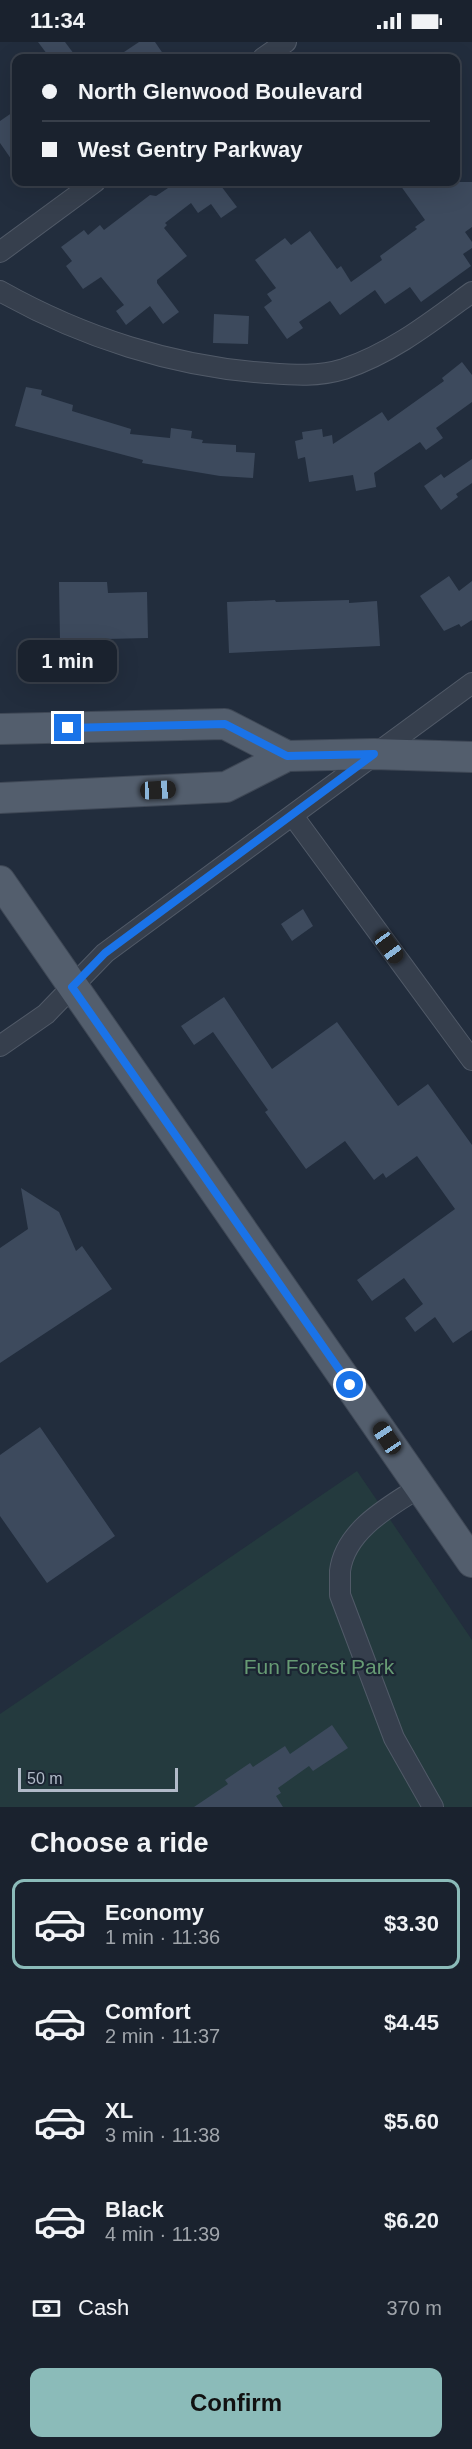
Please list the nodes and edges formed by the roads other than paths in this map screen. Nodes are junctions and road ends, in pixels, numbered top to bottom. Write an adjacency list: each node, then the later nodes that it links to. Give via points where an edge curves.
1 (286, 42): 2 (street)
2 (269, 54)
3 (90, 186): 4 (street)
4 (0, 252)
5 (0, 291): 6 (street, via 34,311 101,338 170,359 241,371 312,376 383,354)
6 (472, 292)
7 (472, 683): 9 (street)
8 (0, 729): 10 (main road, via 225,724)
9 (374, 754): 10 (main road); 11 (main road); 13 (street)
10 (287, 756): 12 (main road, via 226,787)
11 (472, 757)
12 (0, 798)
13 (292, 816): 15 (street, via 105,953); 17 (street)
14 (0, 881): 15 (main road)
15 (72, 987): 16 (street, via 46,1014); 18 (main road)
16 (0, 1046)
17 (472, 1060)
18 (420, 1487): 19 (main road); 20 (street, via 376,1515 354,1539 340,1569 340,1594 394,1738)
19 (472, 1562)
20 (433, 1807)

